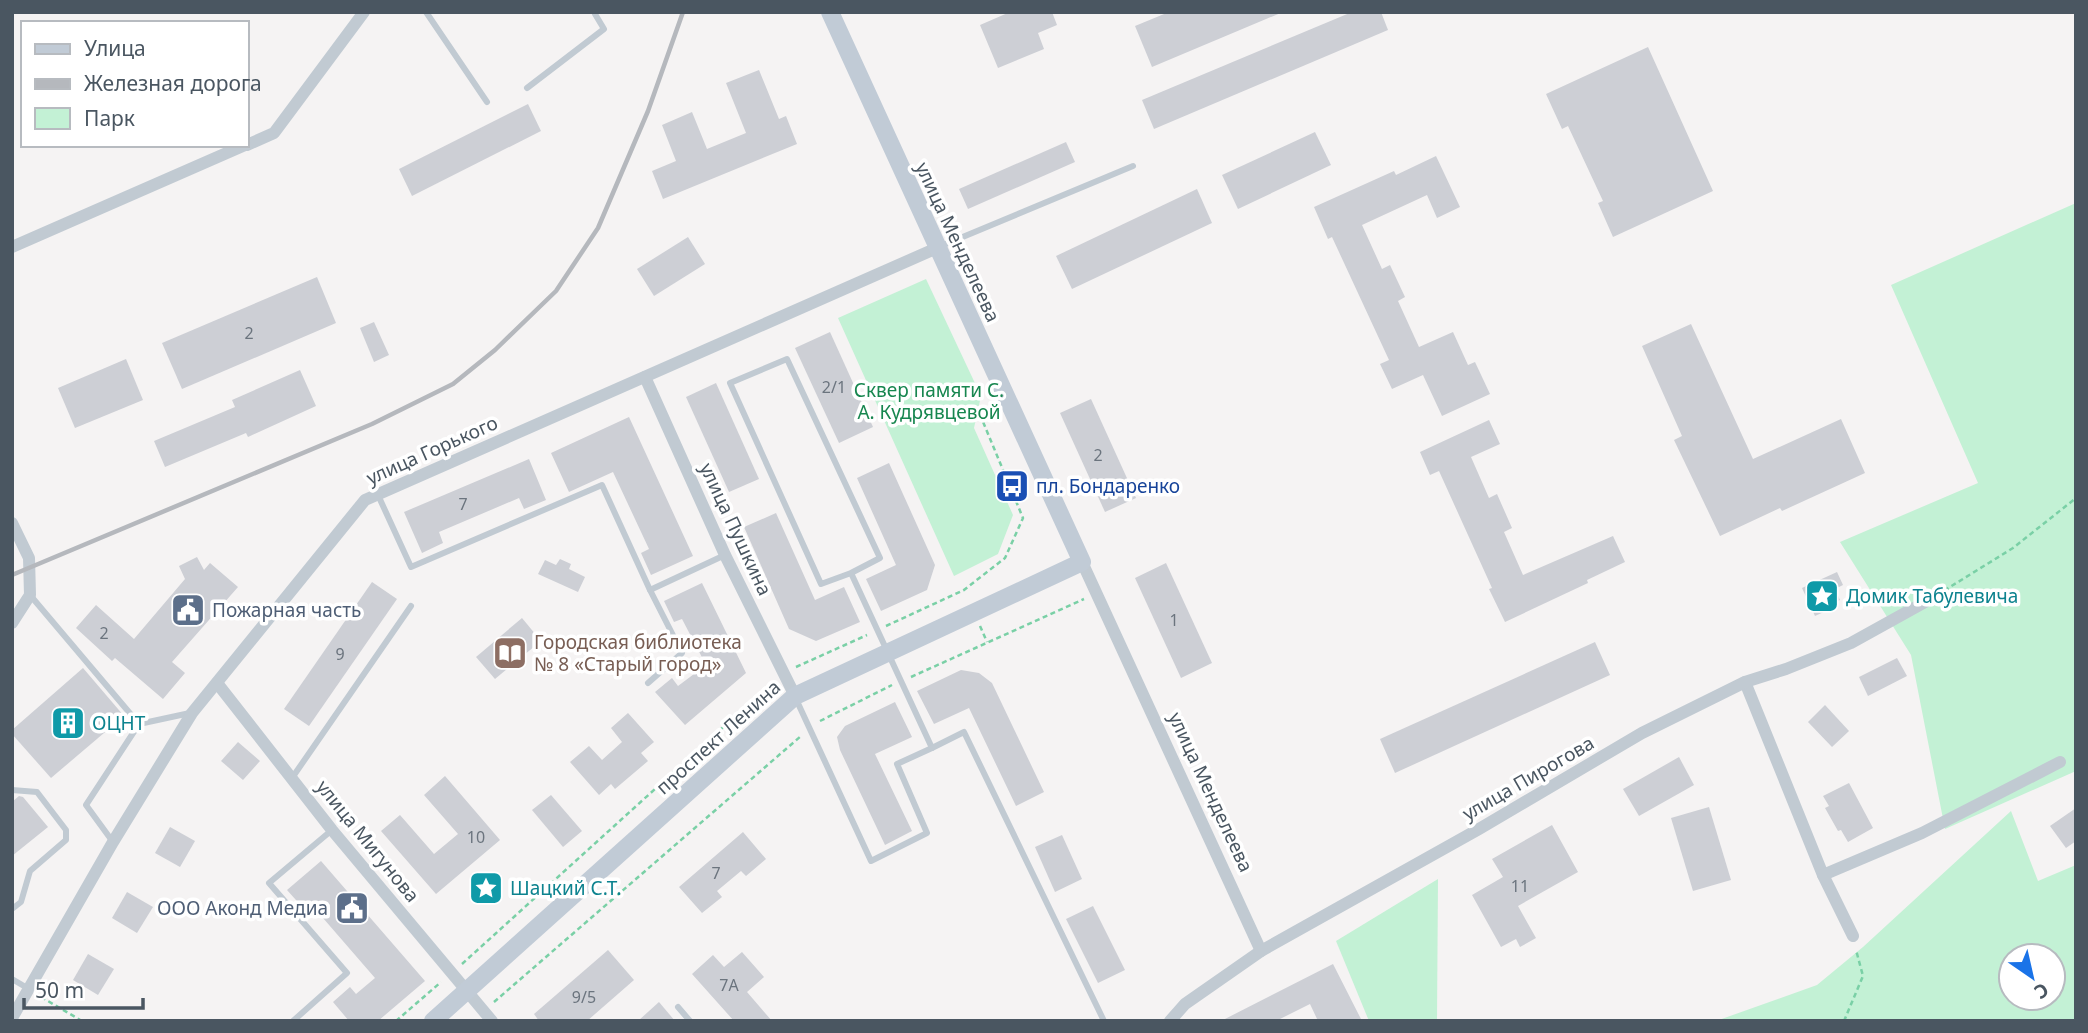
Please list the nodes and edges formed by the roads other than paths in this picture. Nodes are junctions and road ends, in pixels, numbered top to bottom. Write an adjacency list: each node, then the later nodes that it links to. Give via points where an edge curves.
1 (364, 12): 7 (street, via 274,133)
2 (426, 12): 6 (lane)
3 (830, 12): 11 (main road, улица Менделеева)
4 (595, 13): 5 (lane, via 604,29)
5 (527, 88)
6 (488, 102)
7 (248, 144)
8 (241, 147): 10 (street)
9 (1133, 166): 11 (lane)
10 (12, 247)
11 (937, 248): 12 (street, улица Горького); 16 (main road, улица Менделеева)
12 (645, 377): 13 (street, улица Горького); 15 (street, улица Пушкина)
13 (378, 495): 18 (lane, via 411,567 602,485); 25 (street, улица Горького, via 365,500)
14 (12, 523): 19 (street, via 29,558)
15 (725, 555): 18 (lane); 27 (street, улица Пушкина)
16 (1082, 562): 23 (main road, проспект Ленина); 39 (street, улица Менделеева)
17 (851, 573): 17 (lane, via 880,558 787,359 730,383 821,584); 23 (lane)
18 (650, 590): 26 (lane, via 682,653)
19 (30, 595): 22 (street); 29 (lane)
20 (1925, 602): 24 (street, улица Пирогова, via 1851,643)
21 (411, 606): 32 (lane)
22 (12, 623)
23 (887, 653): 27 (main road, проспект Ленина); 30 (lane)
24 (1745, 682): 36 (street); 39 (street, улица Пирогова, via 1642,733)
25 (217, 683): 28 (street, улица Горького); 32 (street, улица Мигунова)
26 (648, 683)
27 (795, 696): 30 (lane, via 871,861 927,833 897,764); 42 (main road, проспект Ленина)
28 (192, 713): 29 (lane); 35 (street, улица Горького)
29 (139, 724): 35 (lane, via 86,805)
30 (932, 748): 49 (lane, via 964,732)
31 (2060, 762): 36 (street, via 1922,834)
32 (292, 778): 34 (street, улица Мигунова)
33 (12, 790): 37 (lane, via 37,792 66,830 66,840 30,871 20,902)
34 (332, 830): 42 (street, улица Мигунова); 46 (lane, via 269,883 347,973)
35 (113, 842): 41 (street, улица Горького)
36 (1823, 875): 38 (street)
37 (12, 909)
38 (1853, 936)
39 (1261, 951): 50 (street, улица Пирогова, via 1185,1004)
40 (12, 979): 41 (lane)
41 (29, 989): 45 (street, улица Горького)
42 (467, 991): 44 (street, улица Мигунова); 47 (main road, проспект Ленина)
43 (678, 1007): 48 (lane)
44 (488, 1016)
45 (12, 1018)
46 (293, 1021)
47 (433, 1021)
48 (690, 1021)
49 (1104, 1021)
50 (1170, 1021)

